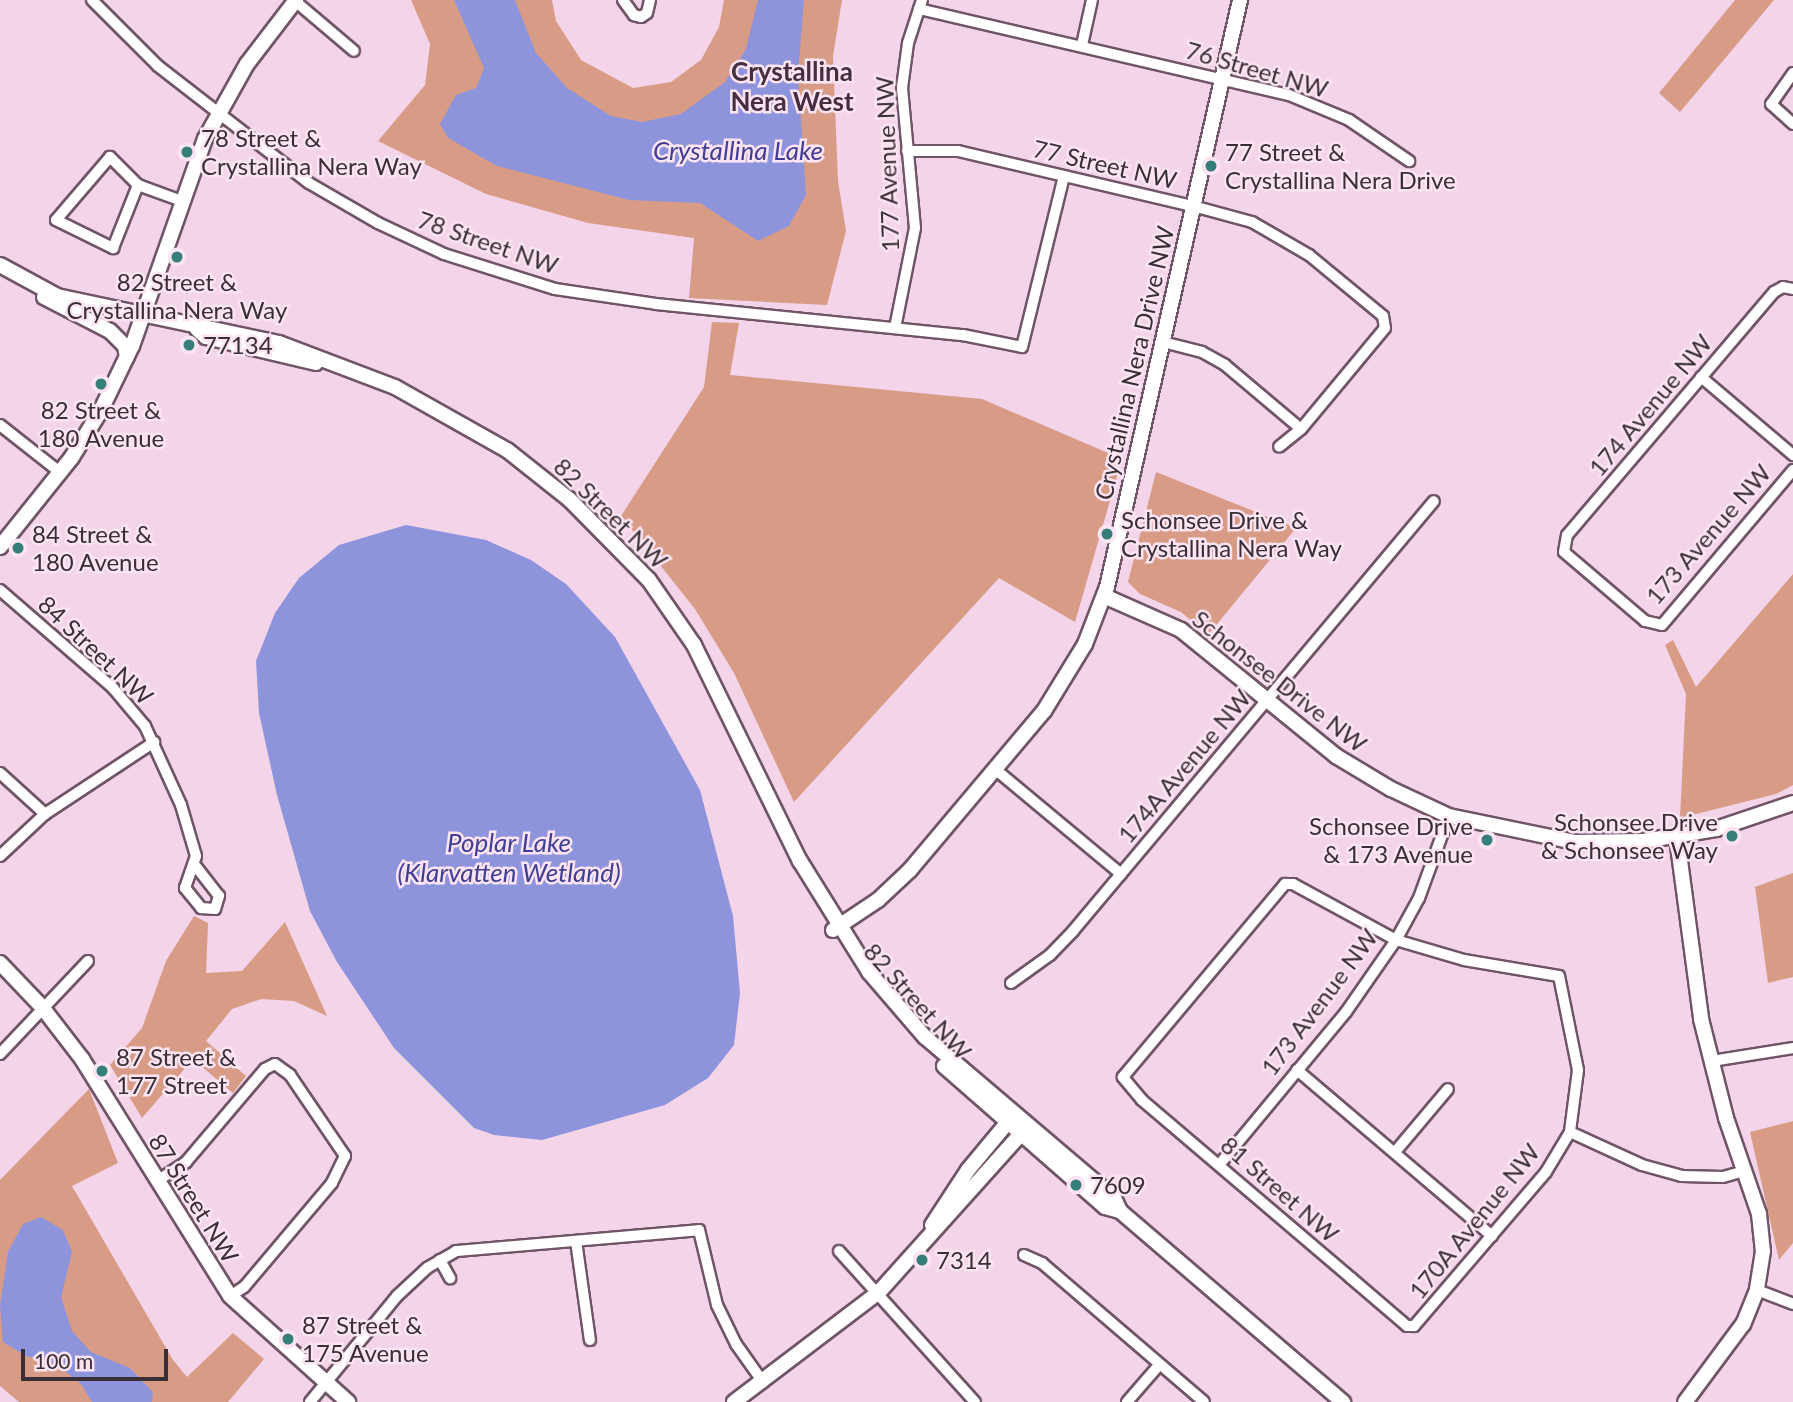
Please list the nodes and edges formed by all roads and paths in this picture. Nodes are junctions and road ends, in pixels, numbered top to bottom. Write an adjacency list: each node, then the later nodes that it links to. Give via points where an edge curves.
1 (623, 0): 2 (street, via 637,17 647,13)
2 (650, 0)
3 (1092, 0): 8 (street)
4 (1240, 0): 11 (street, Crystallina Nera Drive NW)
5 (295, 1): 9 (street); 12 (street, via 247,64)
6 (99, 2): 12 (street, 78 Street NW)
7 (920, 4): 8 (street, 76 Street NW); 14 (street, 177 Avenue NW, via 902,88)
8 (1082, 45): 11 (street, 76 Street NW)
9 (354, 51)
10 (1793, 73): 13 (street, via 1771,104)
11 (1223, 78): 15 (street, 76 Street NW, via 1328,110); 19 (street, Crystallina Nera Drive NW)
12 (217, 115): 18 (street); 25 (street, 78 Street NW, via 309,183 378,223 444,254 518,279 618,299)
13 (1792, 124)
14 (907, 152): 16 (street, 77 Street NW, via 958,151); 25 (street, 177 Avenue NW, via 915,228)
15 (1409, 161)
16 (1065, 176): 19 (street, 77 Street NW); 25 (street, 78 Street NW, via 1022,346)
17 (138, 185): 17 (street, via 113,248 57,220 110,157); 18 (street)
18 (183, 201): 24 (street)
19 (1193, 206): 26 (street, Crystallina Nera Drive NW); 30 (street, 77 Street NW, via 1252,222 1289,242 1368,302 1385,321 1382,333)
20 (0, 263): 21 (street, 82 Street NW); 23 (street, 82 Street NW)
21 (15, 276): 23 (street, 82 Street NW, via 57,296); 27 (street, via 56,304 110,331 125,346)
22 (1793, 289): 28 (street, 174 Avenue NW, via 1778,289)
23 (76, 298): 24 (street, 82 Street NW)
24 (143, 316): 27 (street); 51 (street, 82 Street NW, via 197,329 206,337 359,372 436,407 507,450 613,540 649,580 694,645)
25 (895, 328)
26 (1163, 342): 30 (street, via 1202,352 1225,365); 38 (street, Crystallina Nera Drive NW)
27 (127, 357): 34 (street, via 101,410)
28 (1701, 377): 32 (street); 39 (street, 174 Avenue NW, via 1567,535 1564,552 1645,621)
29 (0, 425): 34 (street)
30 (1301, 429): 31 (street)
31 (1279, 447)
32 (1793, 456)
33 (1793, 470): 39 (street, 173 Avenue NW, via 1667,622)
34 (61, 472): 36 (street)
35 (1434, 502): 40 (street, 174A Avenue NW)
36 (0, 547)
37 (0, 590): 41 (street, 84 Street NW, via 122,697)
38 (1104, 596): 40 (street, Schonsee Drive NW, via 1181,630); 42 (street, Crystallina Nera Drive NW, via 1060,690)
39 (1656, 625)
40 (1266, 699): 46 (street, Schonsee Drive NW, via 1356,770); 50 (street, 174A Avenue NW)
41 (154, 742): 45 (street); 49 (street, 84 Street NW, via 181,805)
42 (996, 769): 50 (street); 51 (street, Crystallina Nera Drive NW, via 895,885)
43 (0, 773): 45 (street)
44 (1793, 803): 47 (street, Schonsee Drive NW)
45 (45, 814): 48 (street)
46 (1449, 816): 47 (street, Schonsee Drive NW, via 1576,842); 52 (street, 173 Avenue NW, via 1419,898)
47 (1677, 838): 59 (street, via 1695,981)
48 (0, 856)
49 (196, 867)
50 (1121, 874): 55 (street, 174A Avenue NW, via 1064,942)
51 (835, 928): 62 (street, 82 Street NW, via 915,1027)
52 (1396, 940): 60 (street, 173 Avenue NW, via 1346,1012); 64 (street, 170A Avenue NW, via 1464,960 1559,976 1578,1070); 66 (street, 81 Street NW, via 1293,884 1285,884 1123,1077 1134,1092)
53 (88, 961): 56 (street)
54 (0, 962): 56 (street, 87 Street NW)
55 (1011, 983)
56 (43, 1007): 58 (street); 68 (street, 87 Street NW, via 82,1059)
57 (1793, 1048): 59 (street)
58 (0, 1054)
59 (1712, 1061): 67 (street)
60 (1297, 1070): 65 (street); 66 (street, 173 Avenue NW)
61 (1448, 1089): 65 (street)
62 (1011, 1119): 63 (street, 82 Street NW); 72 (street, via 968,1170)
63 (1024, 1131): 72 (street); 84 (street, 82 Street NW, via 1105,1208 1119,1211)
64 (1570, 1132): 67 (street, via 1642,1165 1682,1176 1723,1177); 69 (street, 170A Avenue NW, via 1546,1172)
65 (1395, 1152): 69 (street)
66 (1219, 1165): 80 (street, 81 Street NW, via 1407,1326)
67 (1744, 1171): 76 (street, via 1762,1236)
68 (156, 1181): 78 (street, 87 Street NW); 78 (street, via 186,1162 265,1069 275,1064 290,1075 346,1162 244,1287)
69 (1492, 1236): 80 (street, 170A Avenue NW)
70 (576, 1241): 74 (street, via 456,1251); 81 (street); 83 (street, via 699,1230 717,1305 736,1345)
71 (839, 1251): 77 (street)
72 (913, 1255): 77 (street)
73 (1024, 1255): 82 (street, via 1042,1263)
74 (440, 1259): 75 (street); 85 (street, via 397,1296)
75 (450, 1278)
76 (1757, 1290): 79 (street); 94 (street, via 1734,1340)
77 (879, 1292): 83 (street); 89 (street)
78 (230, 1296): 85 (street, 87 Street NW)
79 (1793, 1304)
80 (1415, 1326)
81 (590, 1340)
82 (1159, 1365): 90 (street); 91 (street)
83 (763, 1382): 88 (street)
84 (1322, 1382): 92 (street, 82 Street NW); 93 (street, 82 Street NW)
85 (325, 1384): 86 (street); 87 (street, 87 Street NW)
86 (310, 1402)
87 (348, 1402)
88 (734, 1402)
89 (975, 1402)
90 (1127, 1402)
91 (1204, 1402)
92 (1343, 1402)
93 (1352, 1402)
94 (1685, 1402)

